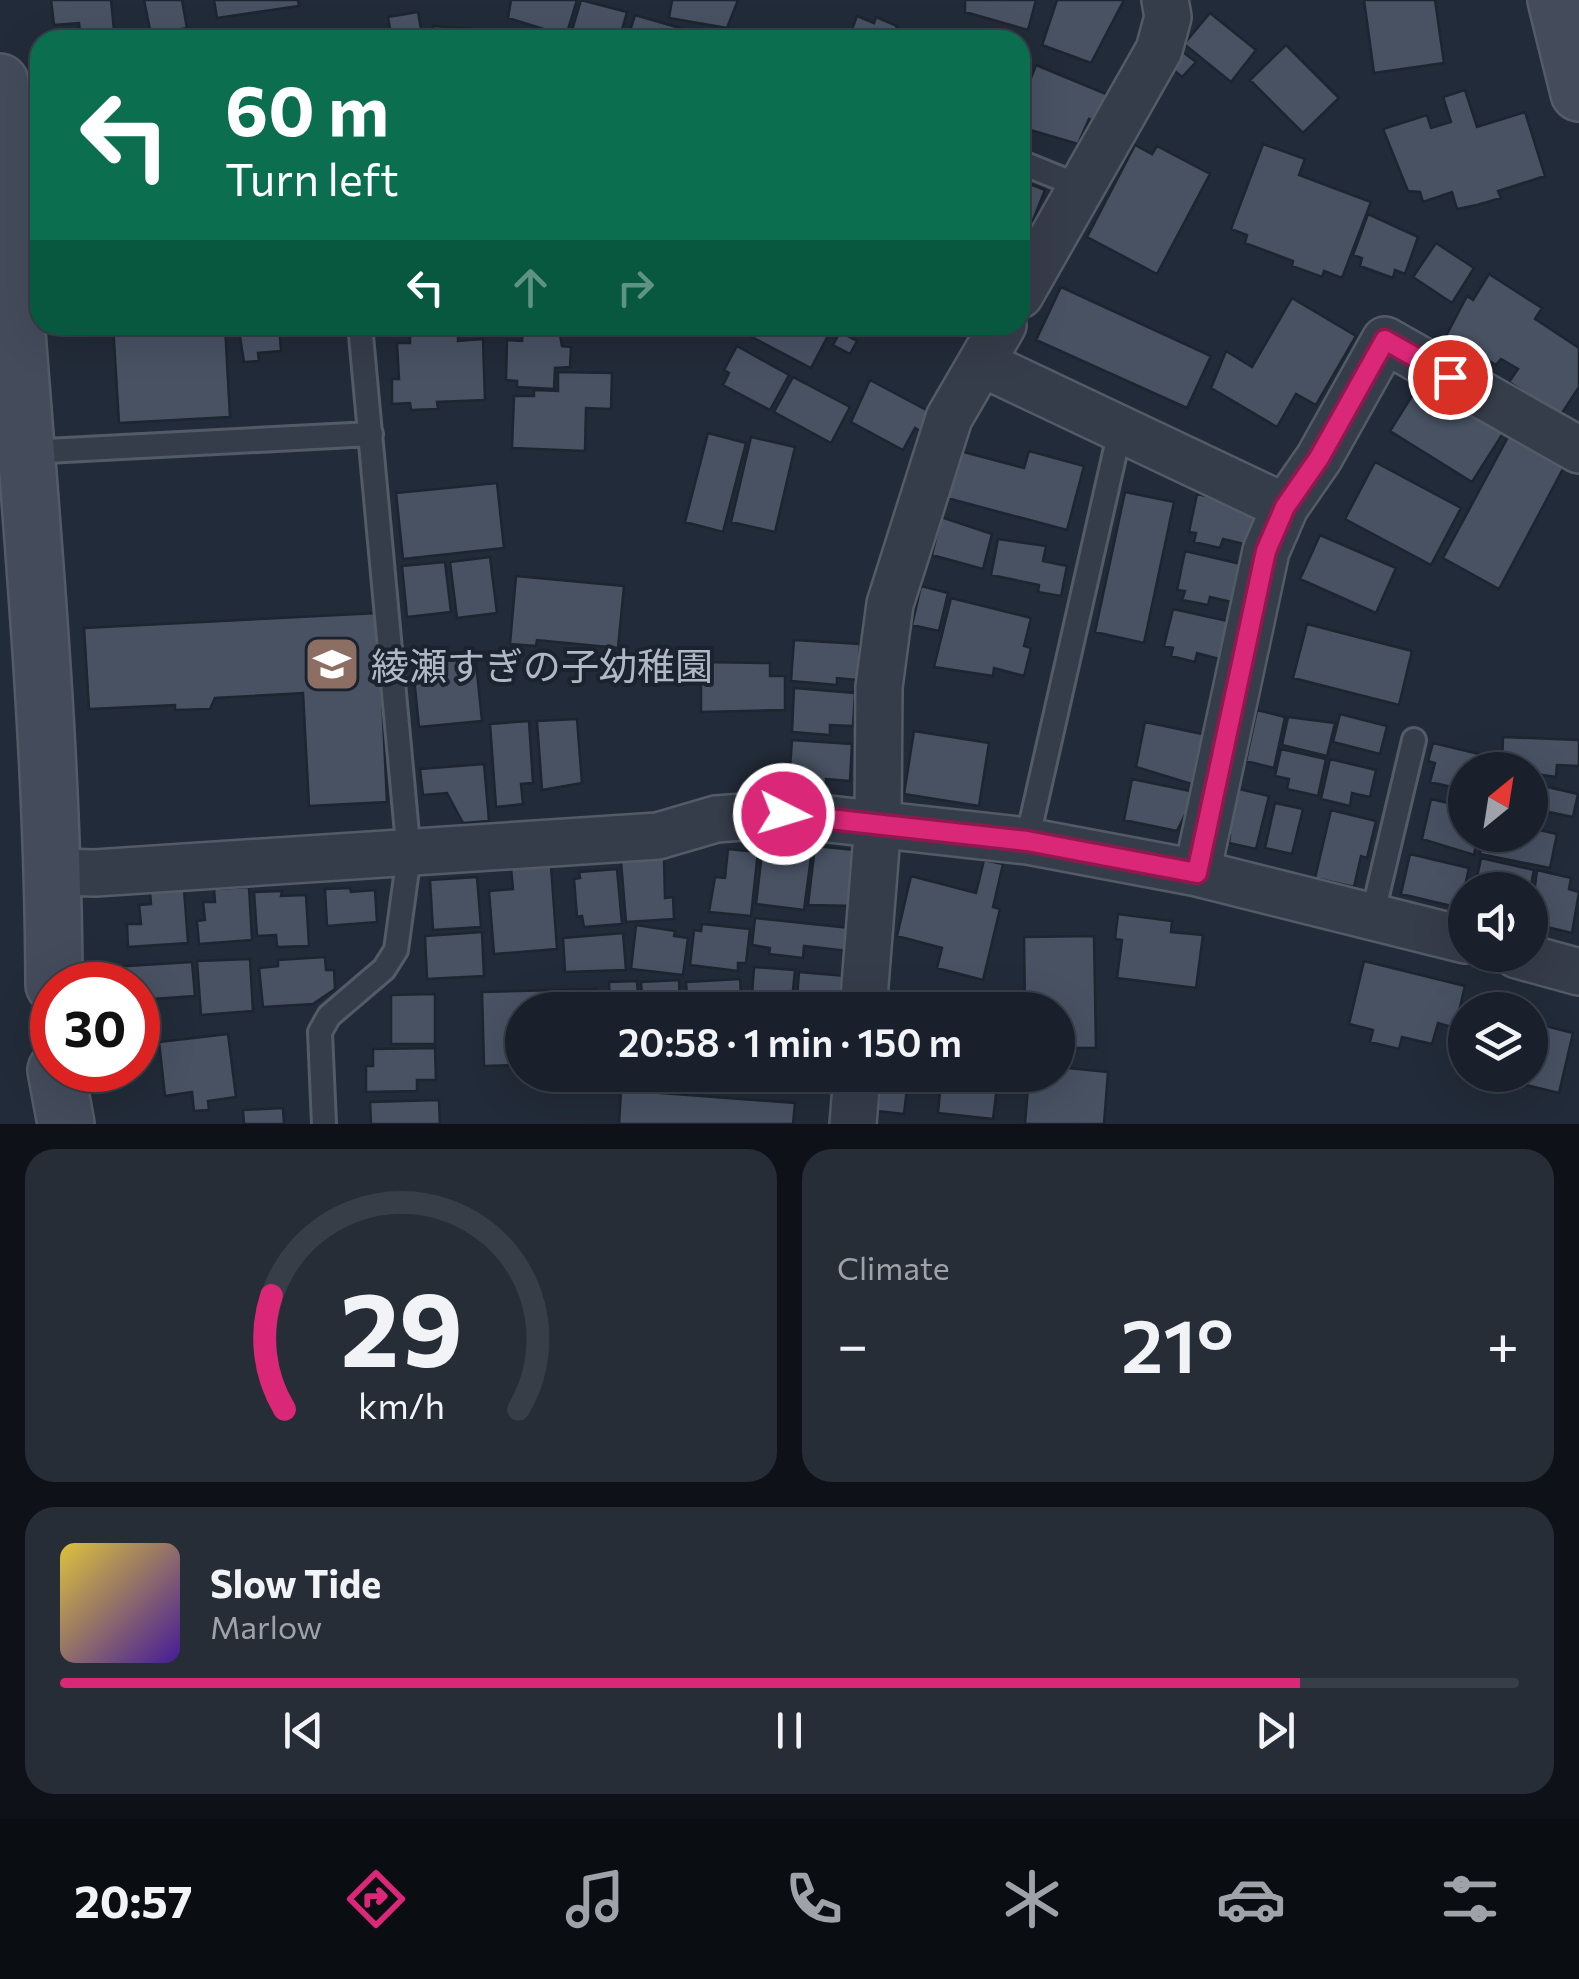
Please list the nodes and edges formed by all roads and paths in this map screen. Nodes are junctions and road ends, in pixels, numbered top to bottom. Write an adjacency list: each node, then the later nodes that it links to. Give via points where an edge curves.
1 (1165, 0): 6 (street, via 1168,17 1158,50)
2 (1556, 0): 4 (street)
3 (0, 82): 7 (street)
4 (1579, 92)
5 (1030, 166): 6 (lane)
6 (1080, 186): 8 (street)
7 (24, 221): 14 (street)
8 (1030, 277)
9 (361, 335): 12 (lane)
10 (992, 344): 11 (street); 18 (street, via 949,418 890,604 880,687)
11 (1121, 426): 15 (street); 19 (lane)
12 (372, 434): 14 (lane); 20 (lane)
13 (1579, 450): 15 (street, via 1385,340)
14 (23, 452): 16 (street)
15 (1285, 507): 22 (street, via 1266,551)
16 (17, 571): 21 (street, via 51,765)
17 (1414, 740): 23 (lane)
18 (878, 822): 19 (street); 20 (street, via 784,814 716,819 658,836); 28 (street)
19 (1027, 841): 22 (street)
20 (409, 855): 21 (street); 32 (lane, via 396,950 320,1032)
21 (54, 872): 25 (street)
22 (1197, 873): 23 (street)
23 (1372, 917): 24 (street)
24 (1448, 936)
25 (54, 962)
26 (1548, 964): 27 (street)
27 (1579, 972)
28 (864, 992)
29 (60, 1092): 31 (street)
30 (856, 1092): 33 (street)
31 (66, 1124)
32 (324, 1124)
33 (853, 1124)

